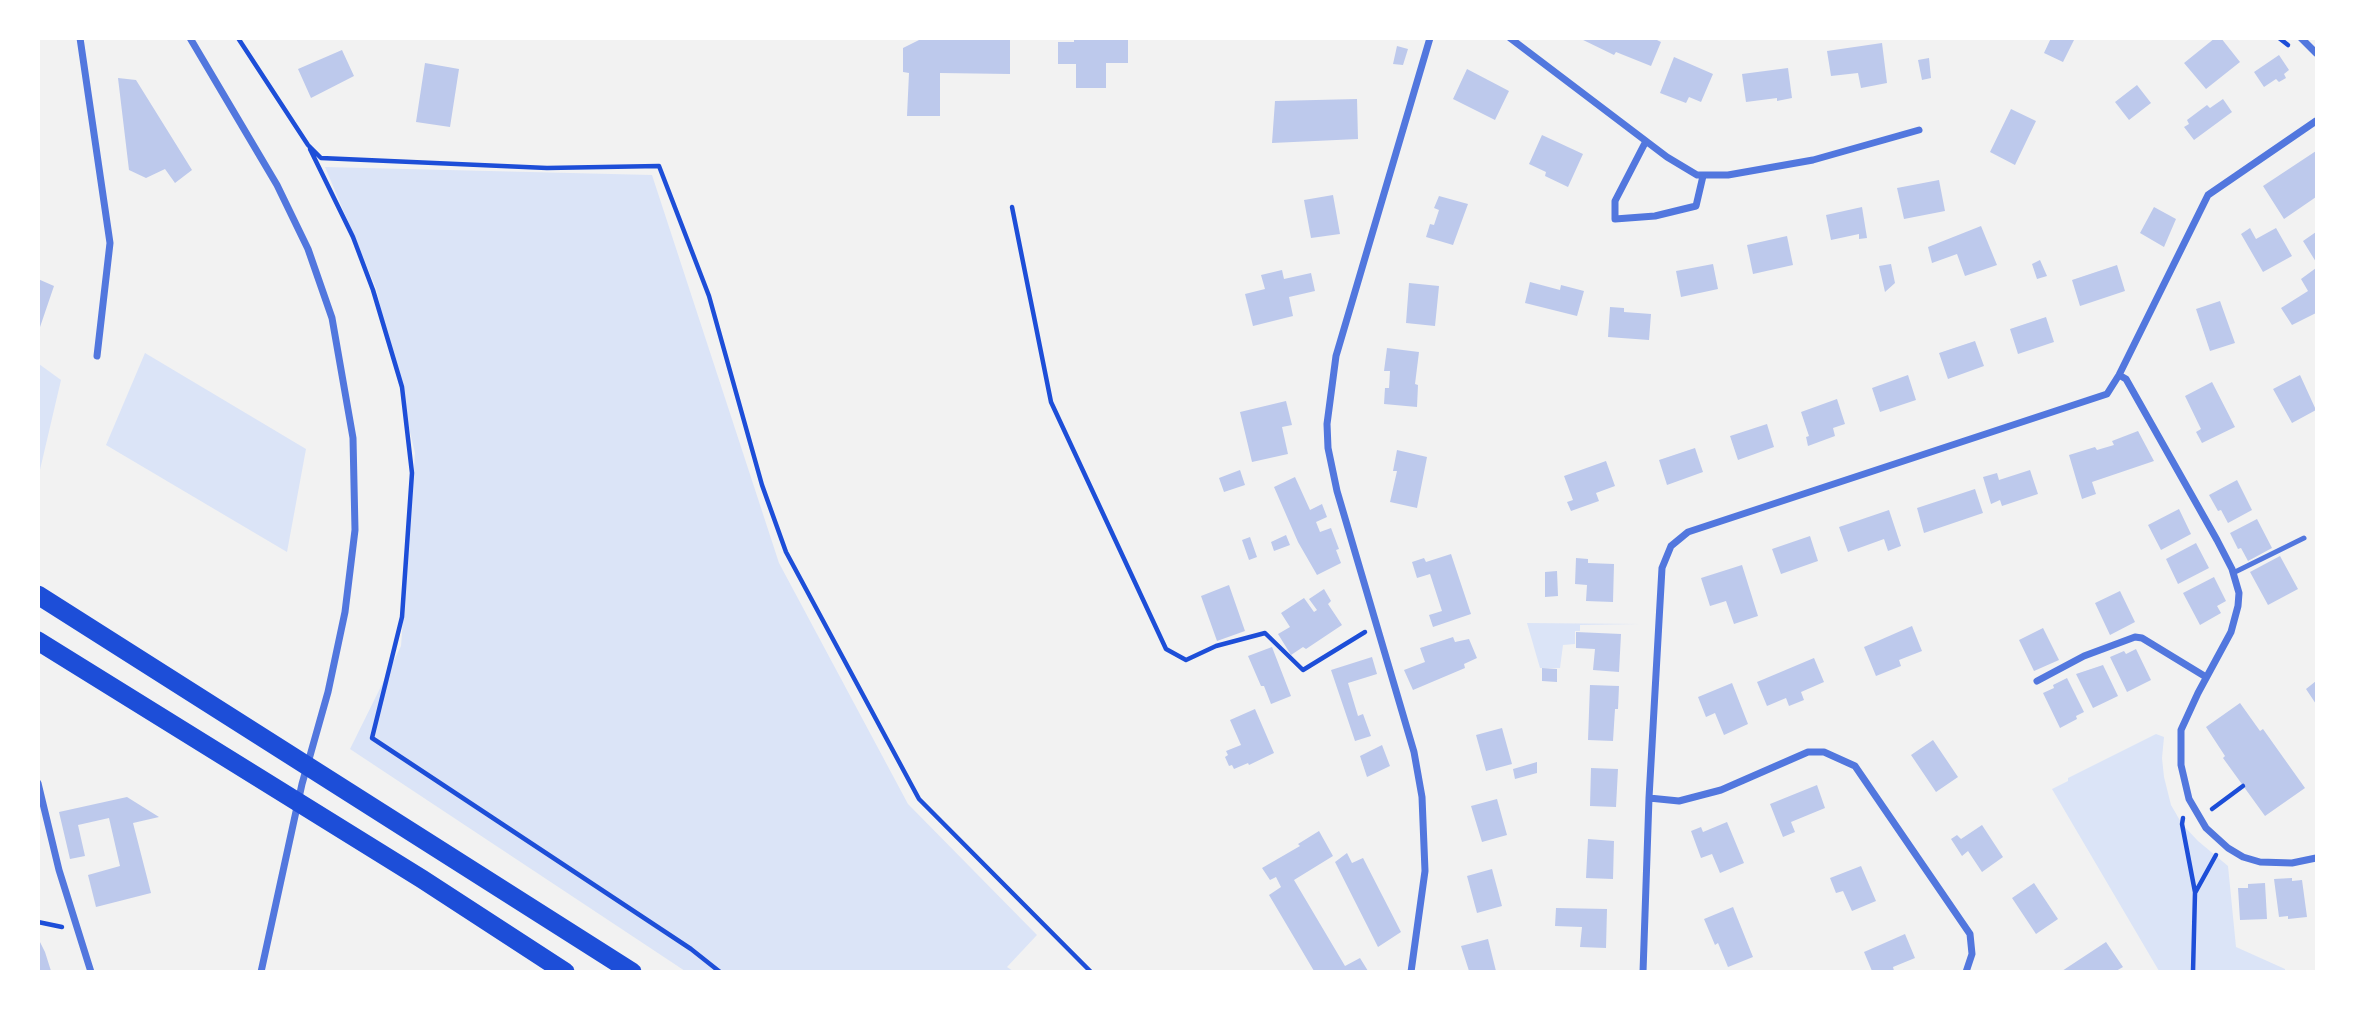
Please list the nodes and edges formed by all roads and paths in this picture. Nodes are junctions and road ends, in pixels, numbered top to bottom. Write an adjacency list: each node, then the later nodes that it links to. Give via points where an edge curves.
1 (80, 38): 14 (street, via 110,243)
2 (190, 38): 34 (street, via 277,185 308,249 332,318 352,438 355,530 345,612)
3 (238, 38): 11 (path)
4 (1430, 38): 19 (street, via 1336,356 1328,401 1328,448 1337,491)
5 (1510, 38): 10 (street)
6 (2301, 38): 7 (street)
7 (2316, 53)
8 (2316, 121): 15 (street, via 2208,195)
9 (1919, 130): 12 (street, via 1813,160)
10 (1646, 141): 12 (street); 12 (street, via 1615,201 1615,219 1696,206)
11 (308, 145): 37 (path, via 373,290 402,387 412,473 402,617 372,738); 38 (path, via 321,158 547,168 659,166 709,296 762,485 792,564 919,799)
12 (1703, 176)
13 (1012, 206): 19 (path, via 1051,402 1166,649 1186,660 1216,646 1265,633 1303,670)
14 (97, 356)
15 (2119, 375): 17 (street, via 2129,383); 25 (street, via 2107,394 1688,532 1671,546 1662,568)
16 (2304, 538): 17 (lane)
17 (2233, 573): 21 (street, via 2238,606 2231,632)
18 (38, 595): 36 (highway)
19 (1378, 625): 39 (street, via 1422,797 1425,871)
20 (38, 640): 35 (highway)
21 (2206, 677): 22 (street, via 2135,636); 26 (street, via 2181,730 2181,765)
22 (2037, 681)
23 (38, 783): 32 (street)
24 (2243, 786): 27 (path)
25 (1649, 798): 40 (street); 41 (street, via 1679,801 1721,790 1808,752 1824,752 1855,766 1970,934 1972,954)
26 (2189, 799): 27 (street); 30 (path, via 2182,824)
27 (2199, 816): 28 (street)
28 (2224, 844): 29 (street, via 2260,862); 30 (path)
29 (2316, 858)
30 (2195, 893): 42 (path)
31 (38, 922): 32 (path)
32 (78, 931): 33 (street)
33 (91, 971)
34 (261, 971)
35 (565, 971)
36 (632, 971)
37 (720, 971)
38 (1091, 971)
39 (1411, 971)
40 (1643, 971)
41 (1966, 971)
42 (2193, 971)

